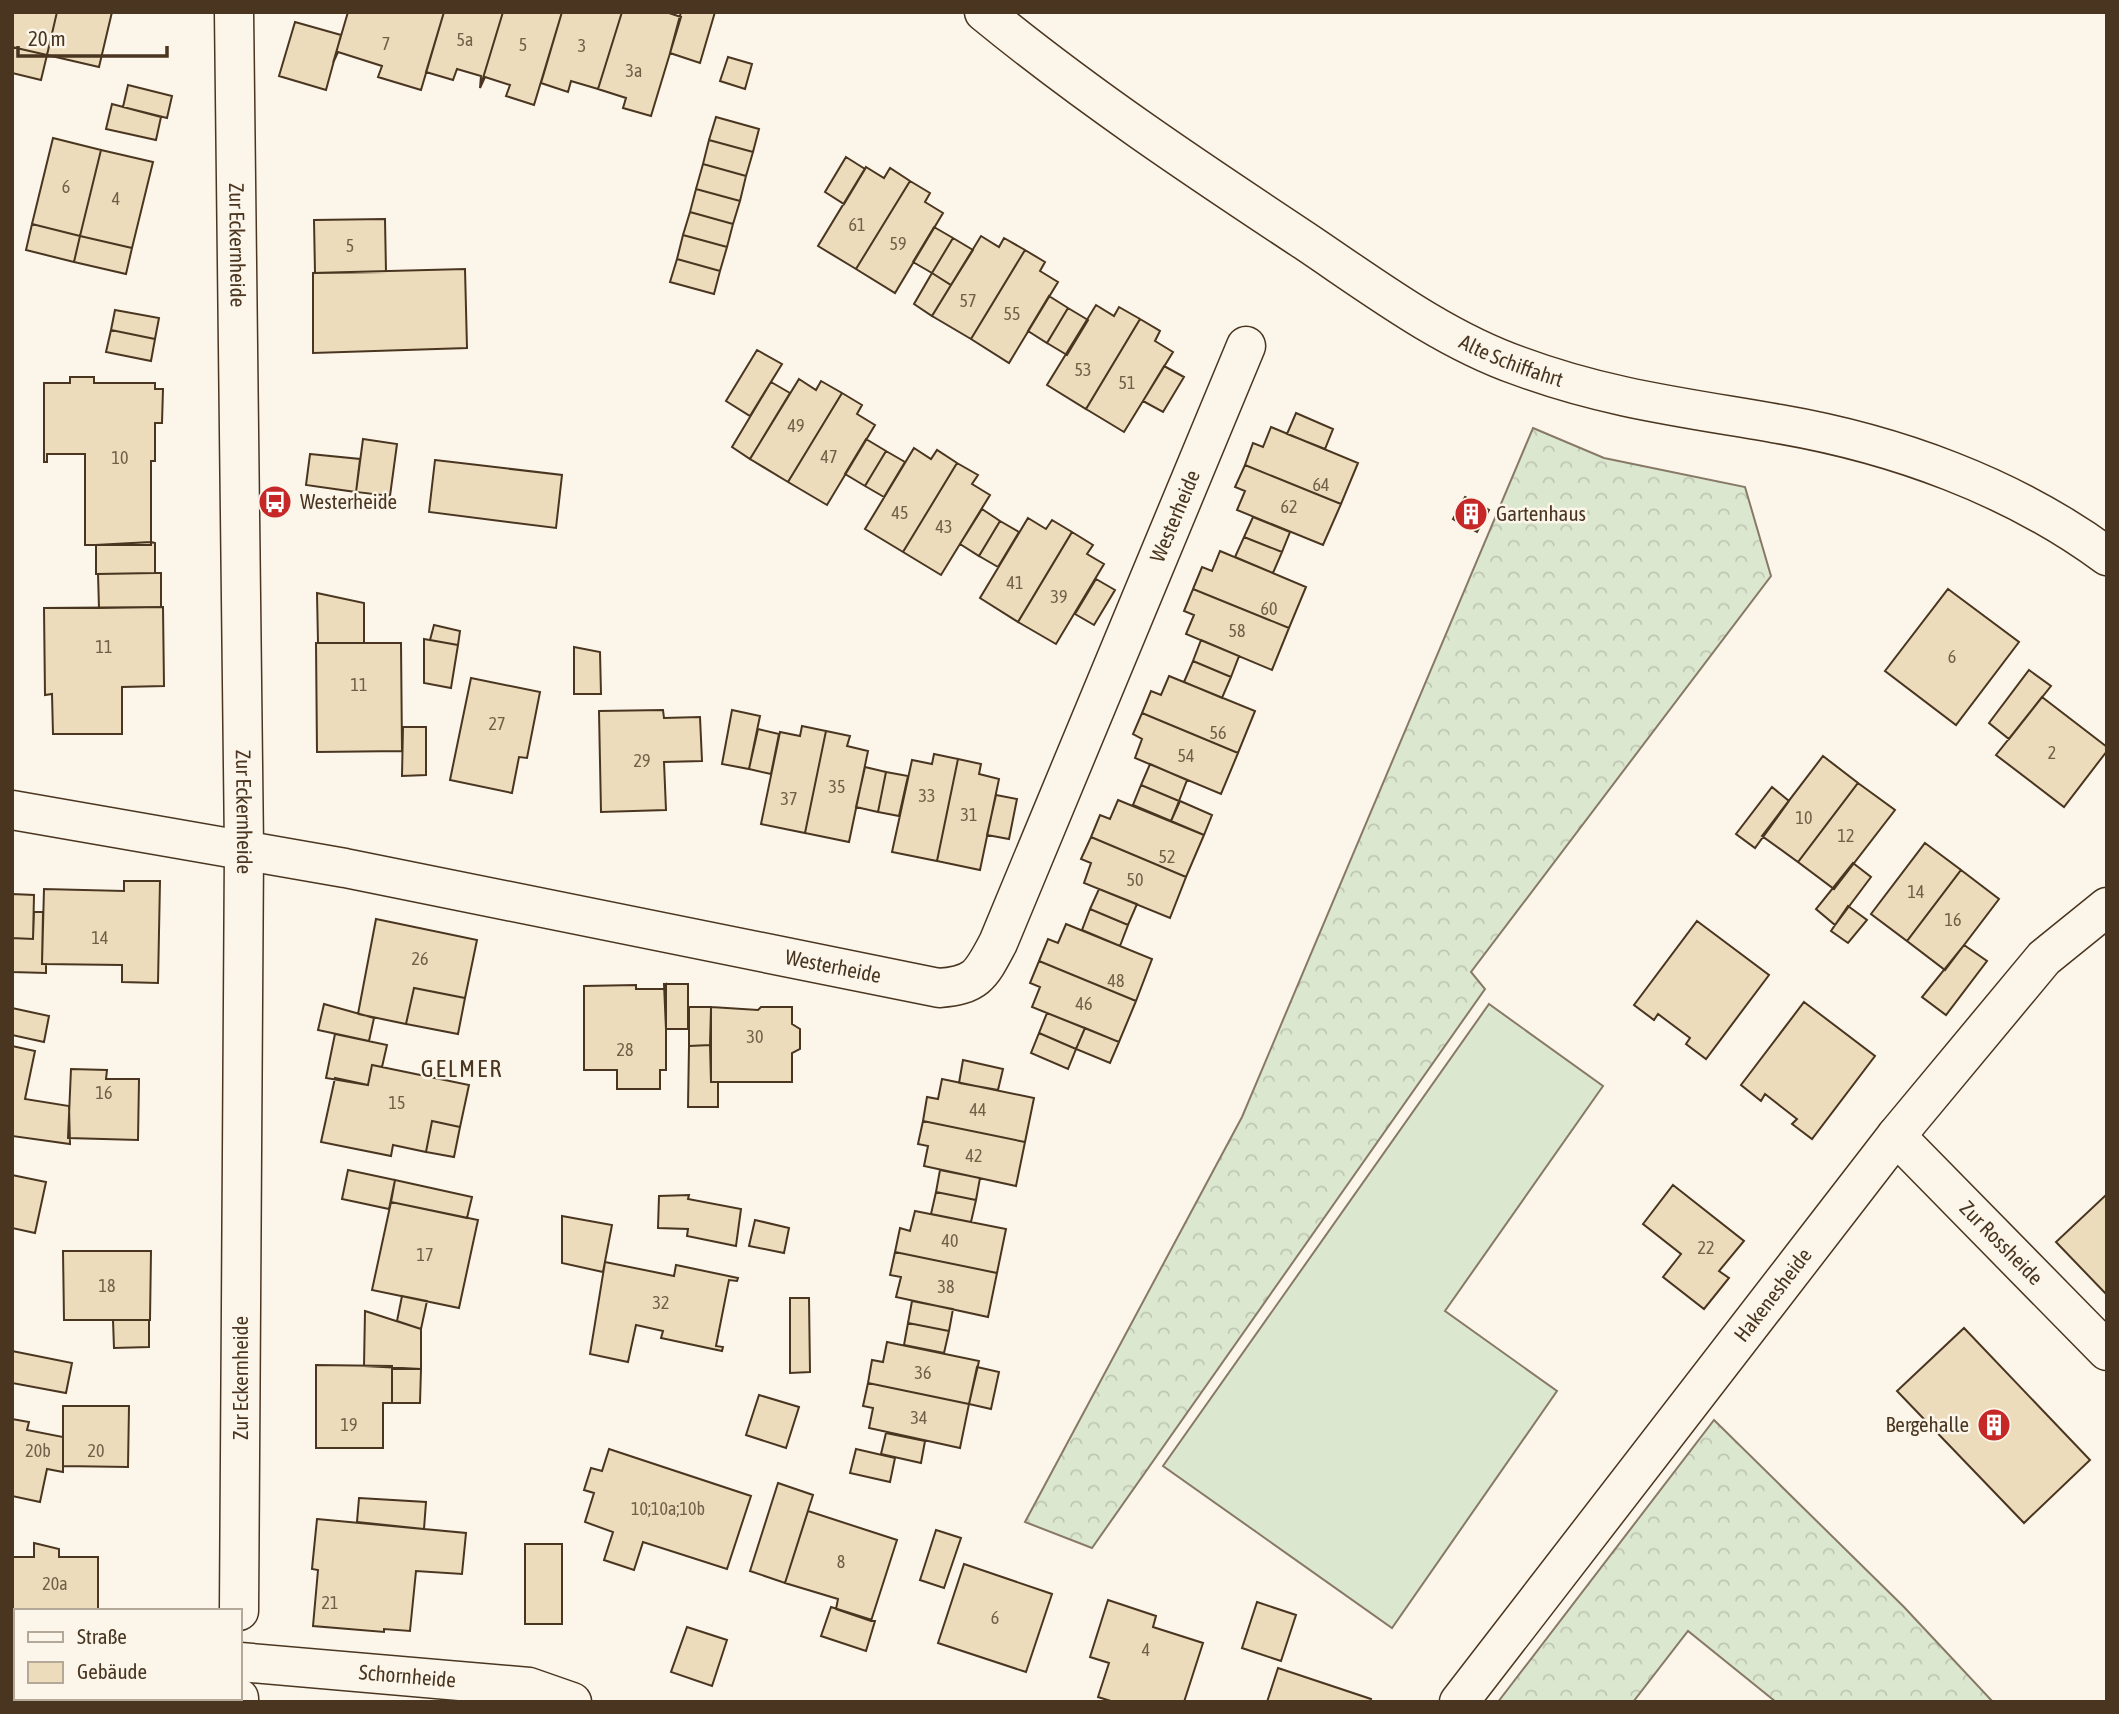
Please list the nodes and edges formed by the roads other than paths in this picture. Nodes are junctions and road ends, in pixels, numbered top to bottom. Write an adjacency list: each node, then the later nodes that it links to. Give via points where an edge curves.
1 (234, 12): 6 (street, Zur Eckernheide)
2 (984, 12): 4 (street, Alte Schiffahrt, via 1270,218 1390,298 1506,360 1614,396 1780,424 1882,447 1987,485 2076,533)
3 (1246, 346): 6 (street, Westerheide, via 998,943 982,973 965,986 939,988)
4 (2107, 556)
5 (12, 810): 6 (street, Westerheide)
6 (244, 849): 10 (street, Zur Eckernheide)
7 (2107, 907): 8 (street, Hakenesheide, via 2044,958)
8 (1896, 1136): 9 (street, Zur Rossheide); 13 (street, Hakenesheide)
9 (2107, 1351)
10 (239, 1609)
11 (242, 1662): 12 (street, Schornheide, via 529,1687)
12 (572, 1702)
13 (1459, 1702)

